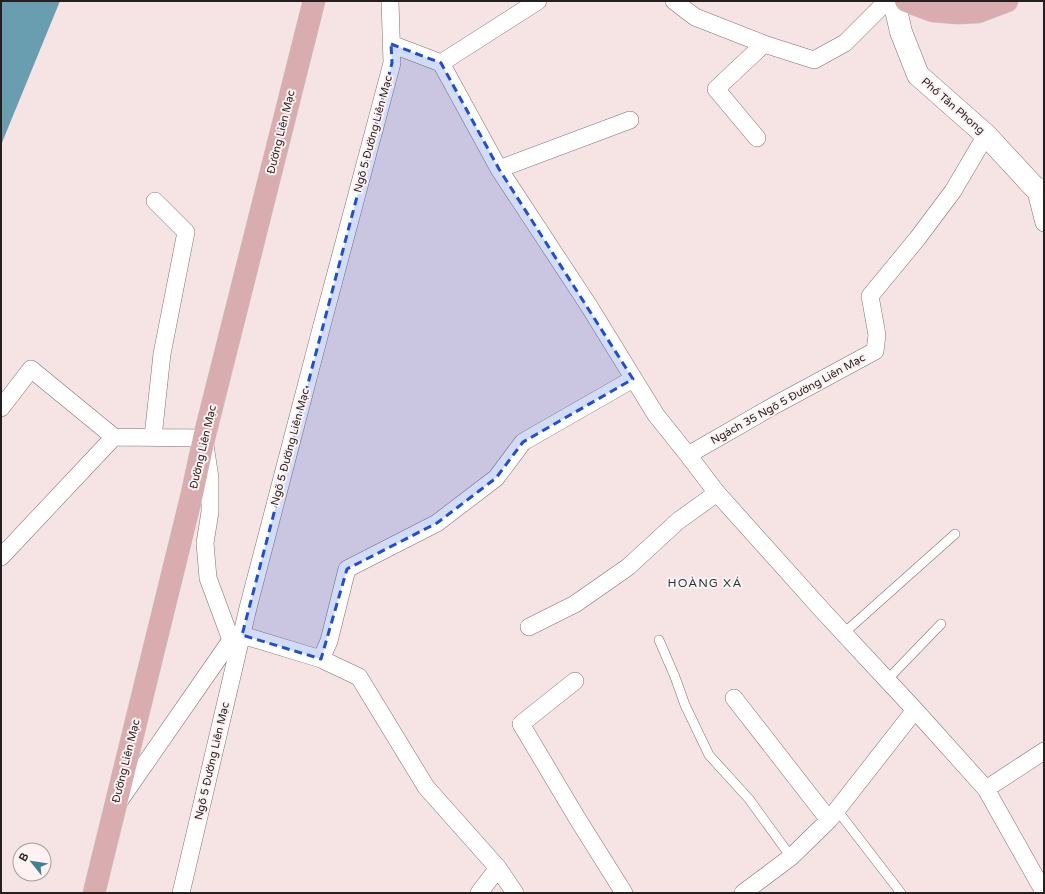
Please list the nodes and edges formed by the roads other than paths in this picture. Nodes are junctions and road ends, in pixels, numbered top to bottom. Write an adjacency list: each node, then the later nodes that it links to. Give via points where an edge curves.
1 (314, 1): 23 (main road, Đường Liên Mạc)
2 (390, 1): 9 (street, Ngõ 5 Đường Liên Mạc)
3 (538, 1): 11 (street)
4 (674, 1): 10 (street, via 695,17)
5 (887, 1): 10 (street, via 846,43 814,60)
6 (894, 1): 13 (street, Phố Tân Phong, via 901,32 918,75)
7 (906, 1): 8 (main road, via 933,11 958,13 978,12)
8 (1007, 1)
9 (392, 44): 11 (street); 31 (street, Ngõ 5 Đường Liên Mạc, via 392,63 248,608)
10 (764, 44): 14 (street, via 716,89)
11 (441, 63): 15 (street)
12 (630, 120): 15 (street)
13 (986, 135): 16 (street, Phố Tân Phong); 24 (street, Ngách 35 Ngõ 5 Đường Liên Mạc, via 953,191 870,296 877,335 875,351)
14 (757, 138)
15 (499, 169): 19 (street)
16 (1040, 189): 18 (street)
17 (154, 201): 22 (street, via 186,232 162,354)
18 (1044, 222)
19 (634, 379): 24 (street, via 656,415); 33 (street, via 524,442 496,478 437,523 347,569 329,641)
20 (1, 408): 21 (street, via 31,369)
21 (114, 437): 22 (street); 27 (street)
22 (153, 437): 23 (street)
23 (204, 438): 31 (street, via 210,478 210,512 205,543 208,578); 40 (main road, Đường Liên Mạc)
24 (688, 454): 25 (street)
25 (717, 492): 29 (street, via 678,521 628,567 575,604); 30 (street)
26 (955, 534): 30 (lane)
27 (1, 557)
28 (941, 624): 34 (lane)
29 (529, 627)
30 (844, 633): 34 (street)
31 (236, 638): 33 (street); 40 (street); 46 (street, Ngõ 5 Đường Liên Mạc)
32 (659, 640): 42 (lane, via 685,705 709,755 749,799)
33 (321, 659): 43 (street, via 359,677 426,787)
34 (887, 680): 37 (street)
35 (575, 681): 49 (street, via 521,724)
36 (734, 698): 41 (street)
37 (915, 710): 39 (street); 41 (street)
38 (1044, 751): 39 (street)
39 (986, 789): 44 (street)
40 (114, 807): 45 (main road, Đường Liên Mạc)
41 (833, 815): 42 (street); 51 (lane)
42 (791, 857): 50 (street)
43 (498, 868): 47 (street); 48 (street)
44 (1044, 892)
45 (94, 893)
46 (181, 893)
47 (479, 893)
48 (515, 893)
49 (624, 893)
50 (743, 893)
51 (901, 893)

